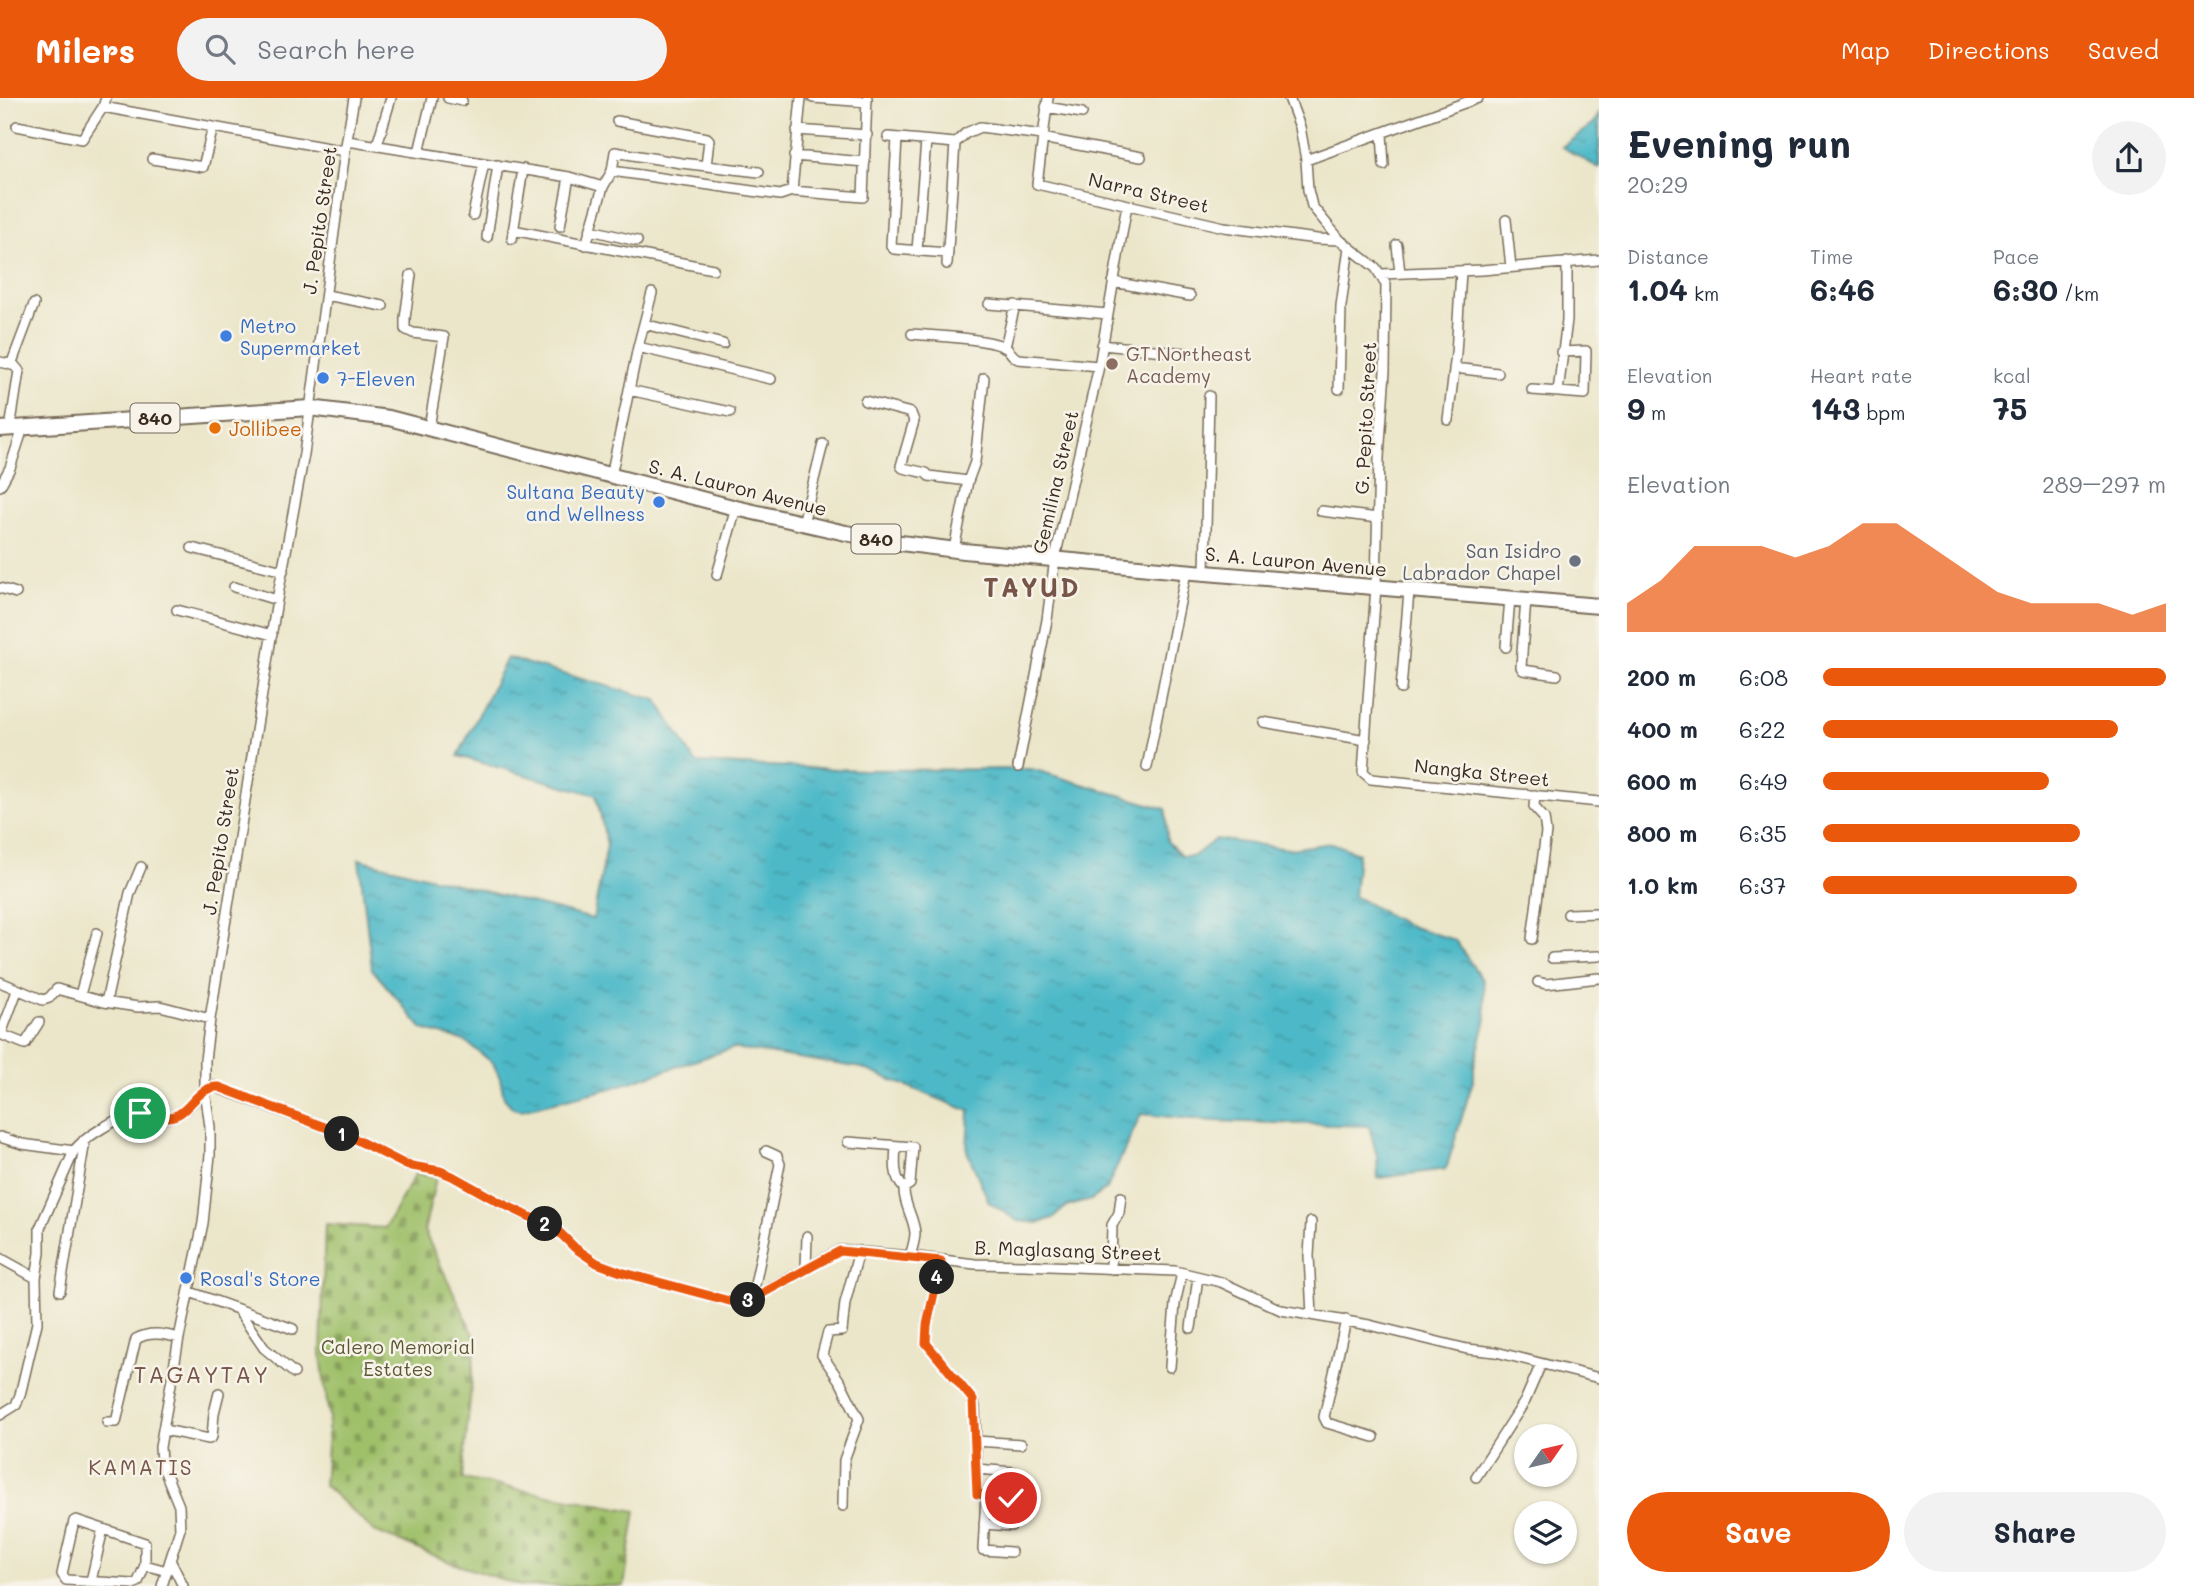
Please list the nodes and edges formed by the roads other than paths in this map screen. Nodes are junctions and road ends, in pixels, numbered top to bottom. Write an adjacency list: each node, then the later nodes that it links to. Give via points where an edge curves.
1 (354, 98): 21 (street, J. Pepito Street)
2 (391, 98): 24 (street)
3 (432, 98): 26 (street)
4 (448, 98): 10 (street)
5 (801, 98): 17 (street)
6 (813, 98): 9 (street)
7 (1289, 98): 30 (street)
8 (1473, 99): 18 (street)
9 (867, 100): 19 (street)
10 (462, 101)
11 (1047, 102): 13 (street); 20 (street, Narra Street)
12 (104, 103): 15 (street, via 82,139); 16 (street)
13 (1082, 113)
14 (617, 121): 35 (street, via 707,138)
15 (17, 125)
16 (213, 127): 25 (street); 29 (street, via 203,167)
17 (797, 130): 19 (street); 27 (street)
18 (1382, 134): 30 (street); 34 (street)
19 (867, 135): 31 (street)
20 (1042, 136): 23 (street, via 979,127); 28 (street); 42 (street, Narra Street, via 1037,184)
21 (348, 141): 24 (street); 25 (street, J. Pepito Street)
22 (926, 141): 23 (street); 53 (street); 53 (street, via 893,138 890,244 894,249)
23 (955, 143): 54 (street)
24 (377, 145): 26 (street)
25 (345, 151): 66 (street, J. Pepito Street)
26 (419, 152): 32 (street)
27 (794, 156): 31 (street); 41 (street)
28 (1141, 157)
29 (152, 159)
30 (1306, 160): 48 (street, via 1312,206)
31 (865, 162): 41 (street, via 863,197)
32 (484, 163): 33 (street); 43 (street)
33 (498, 165): 36 (street); 47 (street)
34 (1384, 165)
35 (706, 166): 37 (street, via 615,152); 38 (street)
36 (523, 169): 39 (street); 50 (street, via 512,235)
37 (612, 170): 40 (street); 41 (street, via 780,195)
38 (759, 172)
39 (569, 177): 40 (street); 45 (street)
40 (603, 187): 46 (street)
41 (792, 191)
42 (1127, 205): 48 (street, Narra Street, via 1224,226); 64 (street, Gemilina Street)
43 (473, 215)
44 (1506, 220): 58 (street)
45 (560, 226)
46 (591, 230): 49 (street); 50 (street)
47 (487, 237)
48 (1340, 240): 52 (street)
49 (637, 241)
50 (586, 245): 59 (street)
51 (1397, 245): 61 (street)
52 (1349, 247): 62 (street); 88 (street, via 1341,306)
53 (917, 250): 54 (street)
54 (948, 253): 57 (street)
55 (1599, 260): 56 (street)
56 (1567, 262): 58 (street); 79 (street)
57 (947, 264)
58 (1511, 267): 60 (street)
59 (713, 269)
60 (1461, 271): 61 (street); 84 (street)
61 (1400, 273): 62 (street)
62 (1381, 274): 105 (street, G. Pepito Street, via 1387,299)
63 (411, 275): 97 (street, via 405,329 444,337)
64 (1113, 282): 67 (street); 72 (street, Gemilina Street)
65 (652, 293): 73 (street)
66 (326, 295): 71 (street); 94 (street, J. Pepito Street)
67 (1189, 296)
68 (34, 304): 82 (street)
69 (989, 304): 70 (street)
70 (1015, 305): 72 (street); 78 (street)
71 (383, 306)
72 (1108, 314): 76 (street, Gemilina Street)
73 (644, 324): 75 (street); 77 (street)
74 (912, 334): 78 (street, via 988,341)
75 (723, 344)
76 (1102, 345): 80 (street); 83 (street, Gemilina Street)
77 (638, 347): 87 (street); 89 (street)
78 (1005, 347): 83 (street, via 1018,359)
79 (1562, 352): 91 (street); 91 (street, via 1586,351 1584,394)
80 (1186, 353)
81 (0, 362): 82 (street)
82 (11, 365): 98 (street, via 19,371)
83 (1099, 366): 109 (street, Gemilina Street)
84 (1454, 368): 85 (street); 96 (street)
85 (1498, 373)
86 (984, 377): 101 (street, via 975,462)
87 (771, 379)
88 (1339, 389)
89 (629, 390): 95 (street); 100 (street)
90 (1532, 390): 91 (street)
91 (1558, 392)
92 (1209, 396): 112 (street)
93 (865, 401): 101 (street, via 913,416 902,468)
94 (310, 408): 97 (highway, S. A. Lauron Avenue / 840); 98 (highway, S. A. Lauron Avenue / 840); 110 (street, J. Pepito Street)
95 (730, 412)
96 (1448, 421)
97 (429, 428): 100 (highway, S. A. Lauron Avenue / 840)
98 (11, 429): 102 (street, via 10,468)
99 (823, 444): 106 (street)
100 (611, 476): 103 (highway, S. A. Lauron Avenue / 840)
101 (968, 481): 108 (street)
102 (0, 486)
103 (736, 508): 106 (highway, S. A. Lauron Avenue / 840); 113 (street)
104 (1321, 511): 105 (street)
105 (1378, 518): 114 (street, G. Pepito Street)
106 (803, 523): 108 (highway, S. A. Lauron Avenue / 840, via 881,540)
107 (192, 548): 110 (street)
108 (954, 549): 109 (highway, S. A. Lauron Avenue / 840)
109 (1055, 558): 111 (highway, S. A. Lauron Avenue / 840); 130 (street, Gemilina Street)
110 (283, 571): 121 (street, J. Pepito Street)
111 (1186, 572): 112 (highway, S. A. Lauron Avenue / 840); 131 (street)
112 (1205, 573): 114 (highway, S. A. Lauron Avenue / 840)
113 (717, 575)
114 (1376, 586): 117 (highway, S. A. Lauron Avenue / 840); 129 (street, G. Pepito Street)
115 (234, 587): 121 (street)
116 (0, 588): 118 (street)
117 (1409, 590): 119 (highway, S. A. Lauron Avenue / 840); 127 (street)
118 (16, 593)
119 (1510, 598): 120 (highway, S. A. Lauron Avenue / 840); 125 (street)
120 (1526, 599): 122 (highway, S. A. Lauron Avenue / 840); 126 (street, via 1521,667)
121 (277, 600): 124 (street, J. Pepito Street)
122 (1599, 606)
123 (177, 610): 124 (street)
124 (272, 635): 148 (street, J. Pepito Street)
125 (1506, 647)
126 (1557, 675)
127 (1401, 688)
128 (1263, 722): 129 (street)
129 (1366, 740): 132 (street, G. Pepito Street)
130 (1018, 767)
131 (1147, 767)
132 (1363, 772): 133 (street, Nangka Street, via 1371,779)
133 (1535, 795): 134 (street, Nangka Street); 139 (street, via 1534,807 1545,818 1546,832)
134 (1599, 802)
135 (141, 867): 147 (street, via 130,893)
136 (1568, 914): 137 (street)
137 (1599, 914)
138 (97, 933): 146 (street)
139 (1532, 939)
140 (1599, 956): 141 (street)
141 (1552, 958)
142 (1599, 978): 144 (street)
143 (0, 982): 145 (street)
144 (1538, 982)
145 (17, 991): 146 (street, via 43,1000 57,989); 150 (street)
146 (80, 995): 147 (street)
147 (106, 1002): 148 (street, via 160,1006)
148 (210, 1019): 151 (street, J. Pepito Street)
149 (40, 1022): 150 (street, via 25,1044)
150 (1, 1034)
151 (205, 1090): 153 (street, via 177,1115 129,1114); 172 (street, J. Pepito Street, via 210,1155); 173 (street, B. Maglasang Street, via 219,1087 351,1137 406,1165 440,1171 557,1230 597,1263 713,1298 737,1303)
152 (0, 1137): 156 (street)
153 (83, 1141): 156 (street); 171 (street)
154 (848, 1142): 155 (street)
155 (896, 1146): 158 (street, via 895,1170); 158 (street, via 914,1147 909,1184)
156 (74, 1151): 170 (street, via 40,1228)
157 (766, 1151): 173 (street, via 777,1156 780,1164)
158 (904, 1188): 163 (street, via 915,1230)
159 (1121, 1197): 167 (street, via 1112,1224)
160 (1311, 1222): 175 (street)
161 (807, 1236): 166 (street)
162 (859, 1251): 163 (street, B. Maglasang Street); 166 (street, B. Maglasang Street, via 840,1251); 196 (street, via 842,1331 828,1332 822,1354 859,1419 844,1460)
163 (910, 1256): 165 (street, B. Maglasang Street)
164 (0, 1258): 170 (street)
165 (941, 1261): 167 (street, B. Maglasang Street); 189 (street, via 926,1343 973,1400)
166 (806, 1269): 173 (street, B. Maglasang Street)
167 (1111, 1269): 168 (street, B. Maglasang Street)
168 (1182, 1273): 169 (street, B. Maglasang Street); 181 (street)
169 (1198, 1277): 175 (street, B. Maglasang Street, via 1281,1310); 177 (street)
170 (36, 1278): 185 (street, via 37,1324 20,1395 16,1405)
171 (60, 1291)
172 (190, 1292): 174 (street); 179 (street, J. Pepito Street)
173 (752, 1299)
174 (238, 1310): 178 (street); 182 (street, via 264,1348)
175 (1312, 1315): 176 (street, B. Maglasang Street)
176 (1346, 1320): 180 (street, B. Maglasang Street); 188 (street, via 1324,1417 1327,1423)
177 (1191, 1328)
178 (293, 1329)
179 (179, 1338): 186 (street, via 161,1333 136,1339 116,1422); 187 (street, J. Pepito Street)
180 (1541, 1364): 183 (street, B. Maglasang Street); 193 (street, via 1525,1401)
181 (1170, 1367)
182 (294, 1373)
183 (1599, 1378)
184 (219, 1393): 187 (street, via 209,1439)
185 (0, 1415)
186 (107, 1422)
187 (163, 1430): 201 (street, J. Pepito Street, via 161,1462 179,1506 180,1529)
188 (1374, 1437)
189 (976, 1441): 190 (street); 191 (street)
190 (1021, 1444)
191 (976, 1469): 192 (street); 194 (street, via 977,1494)
192 (1014, 1472)
193 (1476, 1477)
194 (986, 1495): 195 (street); 197 (street)
195 (1011, 1498)
196 (843, 1506)
197 (984, 1524): 198 (street); 200 (street, via 983,1550)
198 (1011, 1526)
199 (103, 1530): 202 (street, via 145,1543); 204 (street); 204 (street, via 76,1520 72,1524 63,1577)
200 (1011, 1552)
201 (170, 1560): 203 (street, J. Pepito Street); 206 (street)
202 (145, 1565): 203 (street); 204 (street, via 136,1583)
203 (167, 1571): 205 (street, J. Pepito Street)
204 (90, 1581)
205 (162, 1586)
206 (183, 1586)

